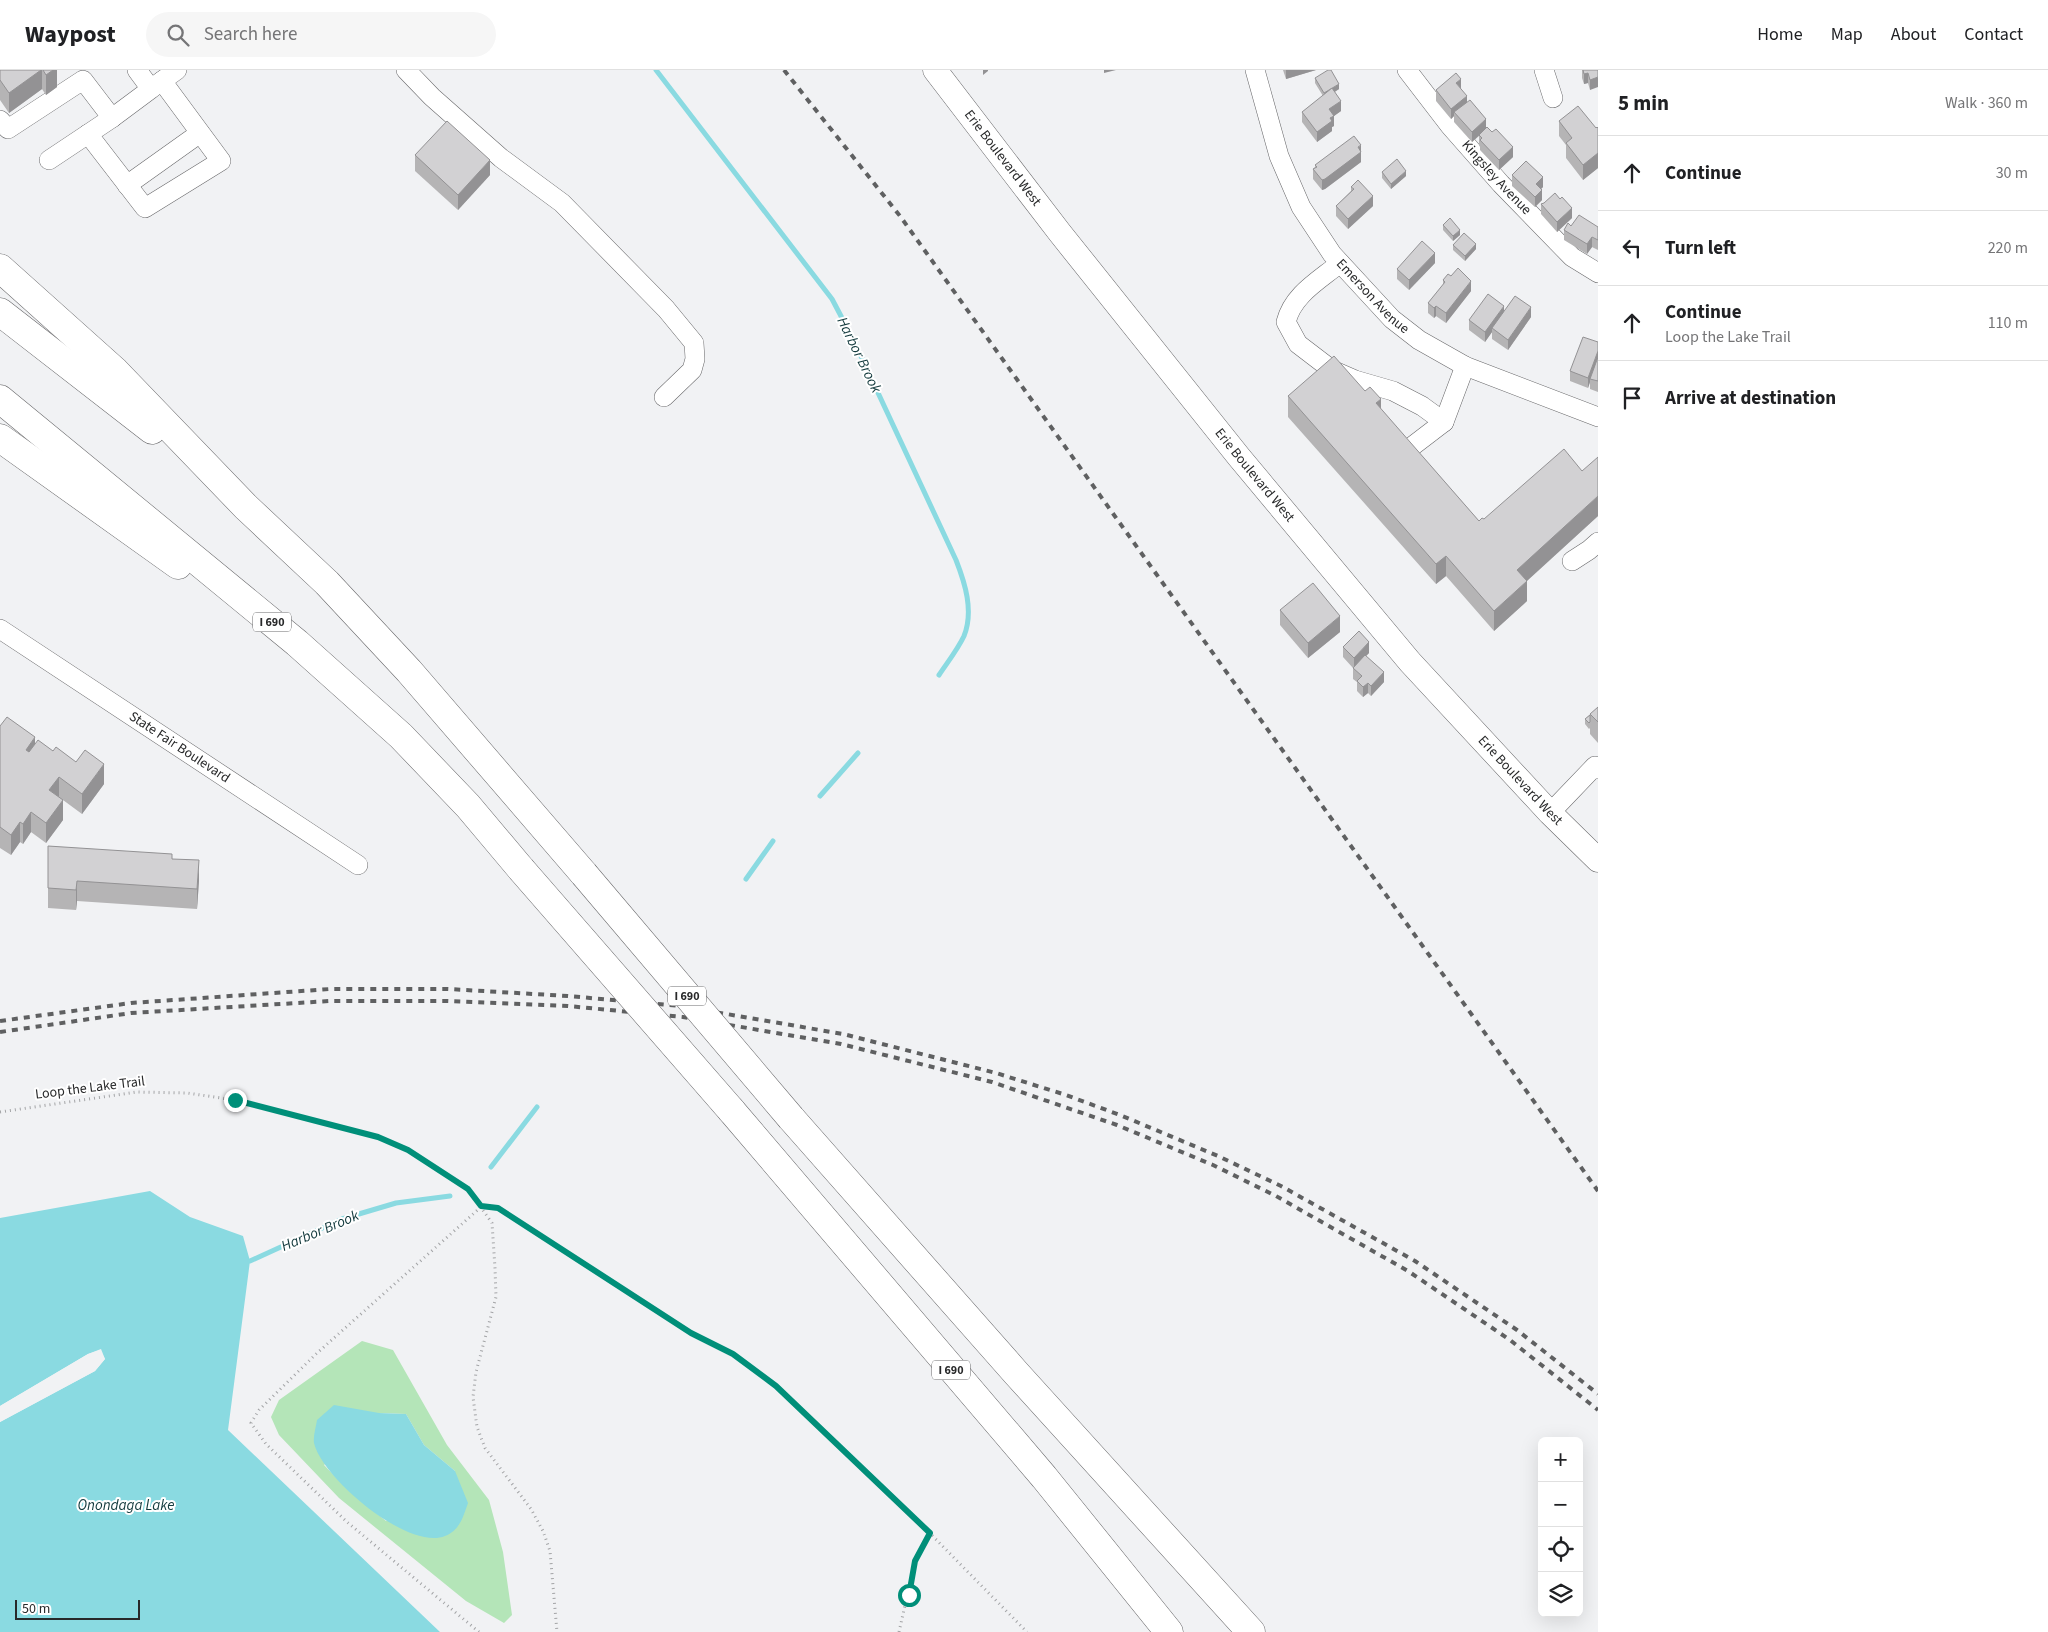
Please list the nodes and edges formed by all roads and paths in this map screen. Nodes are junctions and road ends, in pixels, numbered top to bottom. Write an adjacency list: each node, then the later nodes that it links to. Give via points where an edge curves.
1 (137, 70): 8 (street)
2 (406, 70): 21 (street, via 501,158 562,203 666,309 694,343 692,370)
3 (935, 70): 33 (main road, Erie Boulevard West, via 1239,458 1410,662)
4 (1255, 70): 16 (street, Emerson Avenue, via 1279,156 1301,207)
5 (1406, 70): 18 (street, Kingsley Avenue, via 1501,184 1572,257)
6 (1544, 70): 9 (street)
7 (80, 75): 10 (street); 11 (street, via 8,129)
8 (163, 80): 10 (street); 12 (street)
9 (1552, 98)
10 (112, 118): 13 (street)
11 (0, 120)
12 (200, 133): 15 (street); 15 (street, via 220,161 145,208)
13 (88, 134): 14 (street); 15 (street)
14 (49, 160)
15 (127, 185)
16 (1340, 263): 20 (street, Emerson Avenue, via 1392,319 1419,340); 24 (street, via 1301,294 1289,310 1286,322 1298,344 1332,370 1393,390)
17 (0, 268): 27 (highway, via 115,371)
18 (1598, 273)
19 (0, 312): 27 (highway, I 690)
20 (1465, 366): 23 (street, Emerson Avenue); 24 (street)
21 (664, 397)
22 (0, 399): 31 (highway, I 690)
23 (1598, 418)
24 (1444, 422): 26 (street)
25 (0, 438): 31 (highway, via 139,539)
26 (1410, 448)
27 (246, 507): 39 (highway, I 690, bridge, via 327,583 409,671 791,1118 1009,1366)
28 (1598, 542): 29 (street)
29 (1572, 561)
30 (0, 629): 35 (street, State Fair Boulevard)
31 (297, 643): 44 (highway, I 690, bridge, via 401,736 468,806 1044,1477)
32 (1598, 770): 33 (street, via 1595,766)
33 (1550, 813): 34 (main road, Erie Boulevard West)
34 (1598, 860)
35 (358, 865)
36 (0, 1112): 37 (path, Loop the Lake Trail, via 137,1092 187,1092 235,1100 378,1137 408,1150 468,1189)
37 (481, 1206): 38 (path, via 498,1208 691,1333 733,1354 776,1386); 40 (path, via 316,1354 259,1410 251,1423 266,1444 347,1522); 41 (path, Loop the Lake Trail, via 492,1223 496,1297 476,1372 473,1398 477,1427 485,1448 531,1509 543,1532 550,1551)
38 (930, 1533): 42 (path, via 915,1561); 43 (path)
39 (1181, 1554): 45 (highway, I 690); 46 (highway)
40 (479, 1632)
41 (557, 1632)
42 (899, 1632)
43 (1028, 1632)
44 (1169, 1632)
45 (1251, 1632)
46 (1272, 1632)

